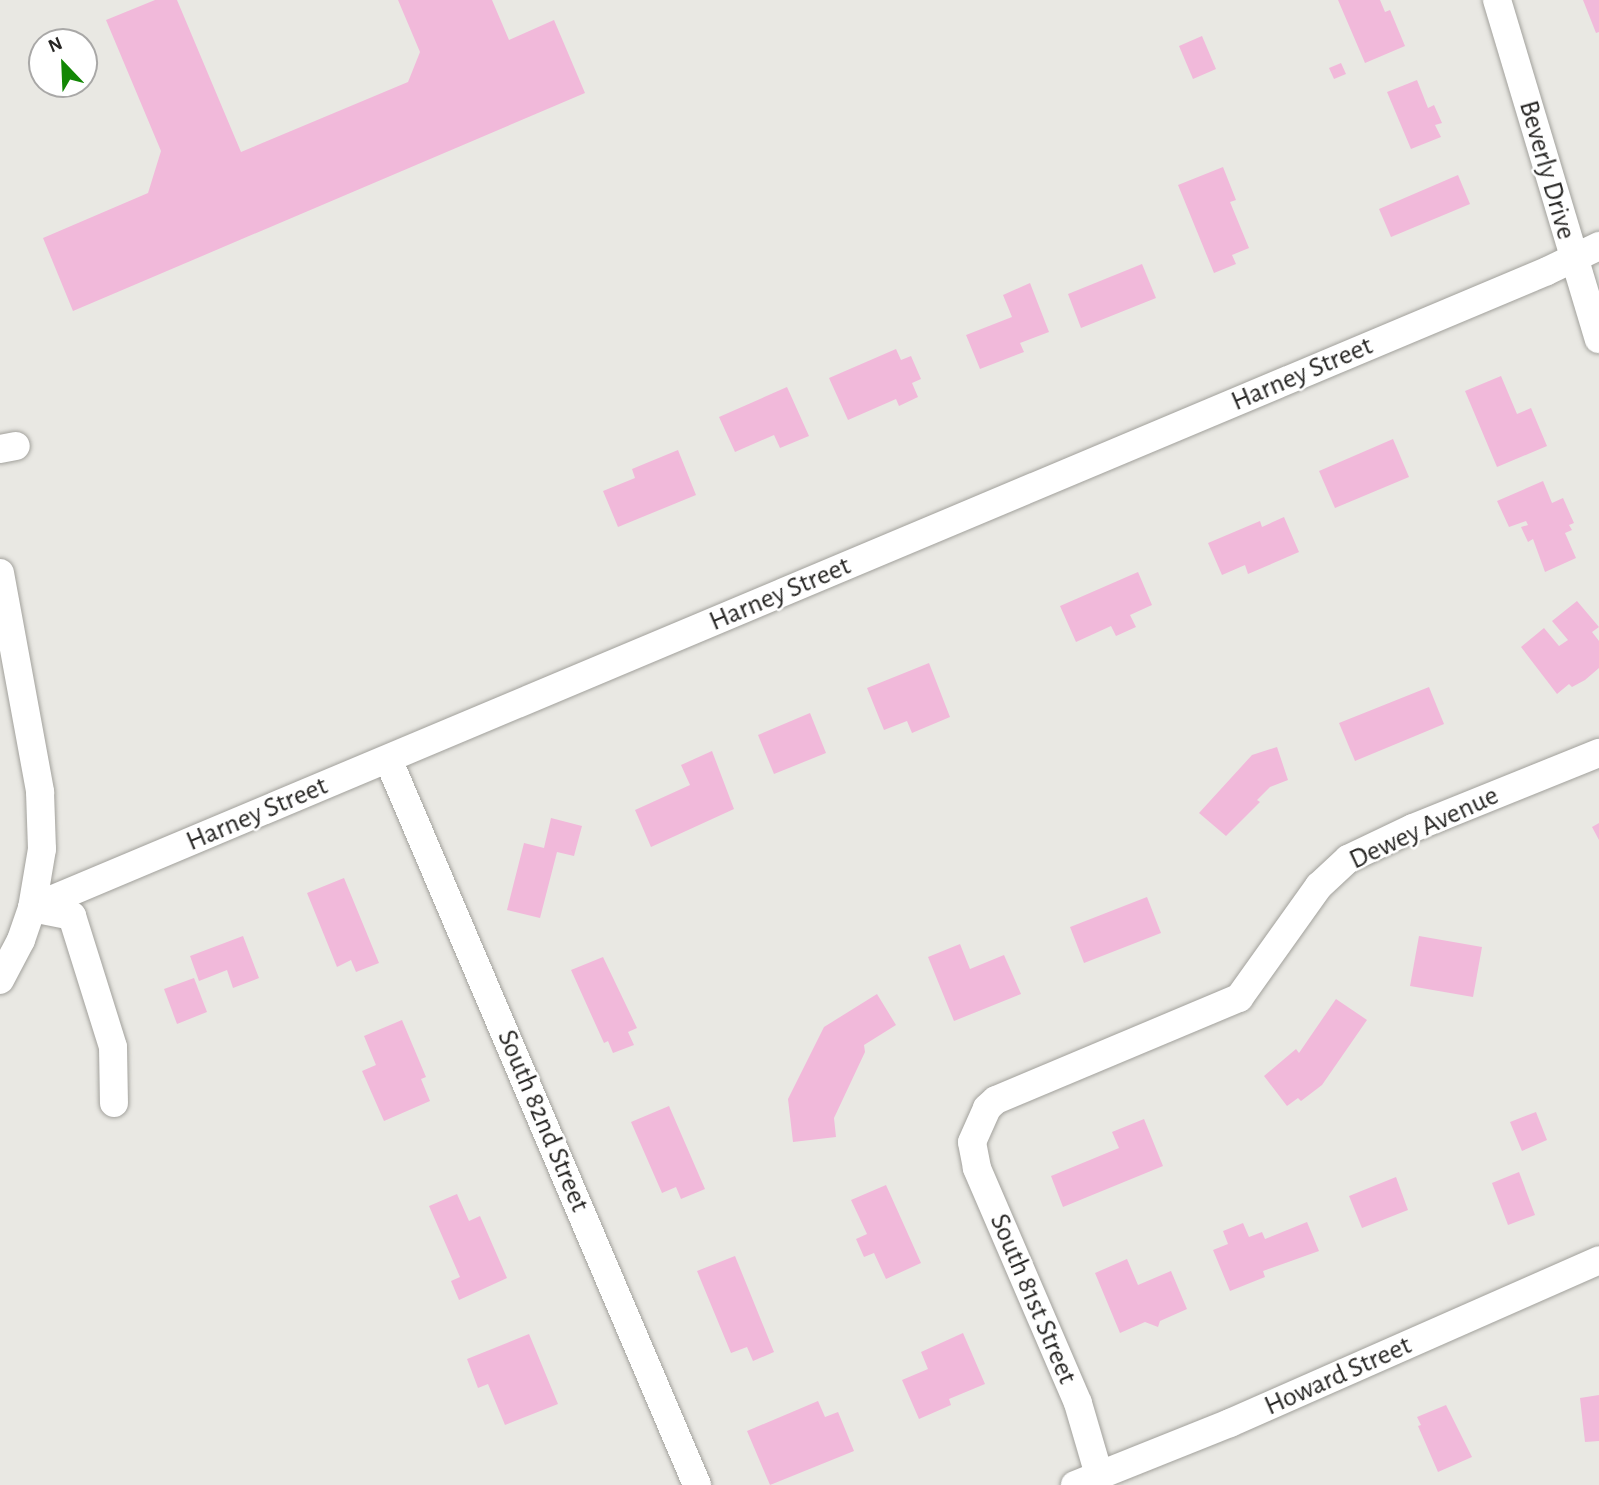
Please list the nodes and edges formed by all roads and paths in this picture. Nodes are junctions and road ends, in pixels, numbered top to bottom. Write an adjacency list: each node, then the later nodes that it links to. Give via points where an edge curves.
1 (1497, 0): 3 (street, Beverly Drive)
2 (1599, 246): 3 (street, Harney Street)
3 (1573, 258): 4 (street, Beverly Drive); 7 (street, Harney Street)
4 (1599, 340)
5 (0, 573): 8 (street, via 40,792 42,849)
6 (1599, 753): 11 (street, Dewey Avenue, via 1348,859 1319,886 1239,998 996,1100)
7 (388, 759): 8 (street, Harney Street); 14 (street, South 82nd Street)
8 (32, 908): 9 (street); 10 (street, via 72,916 113,1047)
9 (0, 980)
10 (114, 1103)
11 (978, 1123): 13 (street, South 81st Street, via 972,1142 977,1168 1077,1403)
12 (1599, 1260): 13 (street, Howard Street, via 1230,1423)
13 (1087, 1480)
14 (696, 1485)

